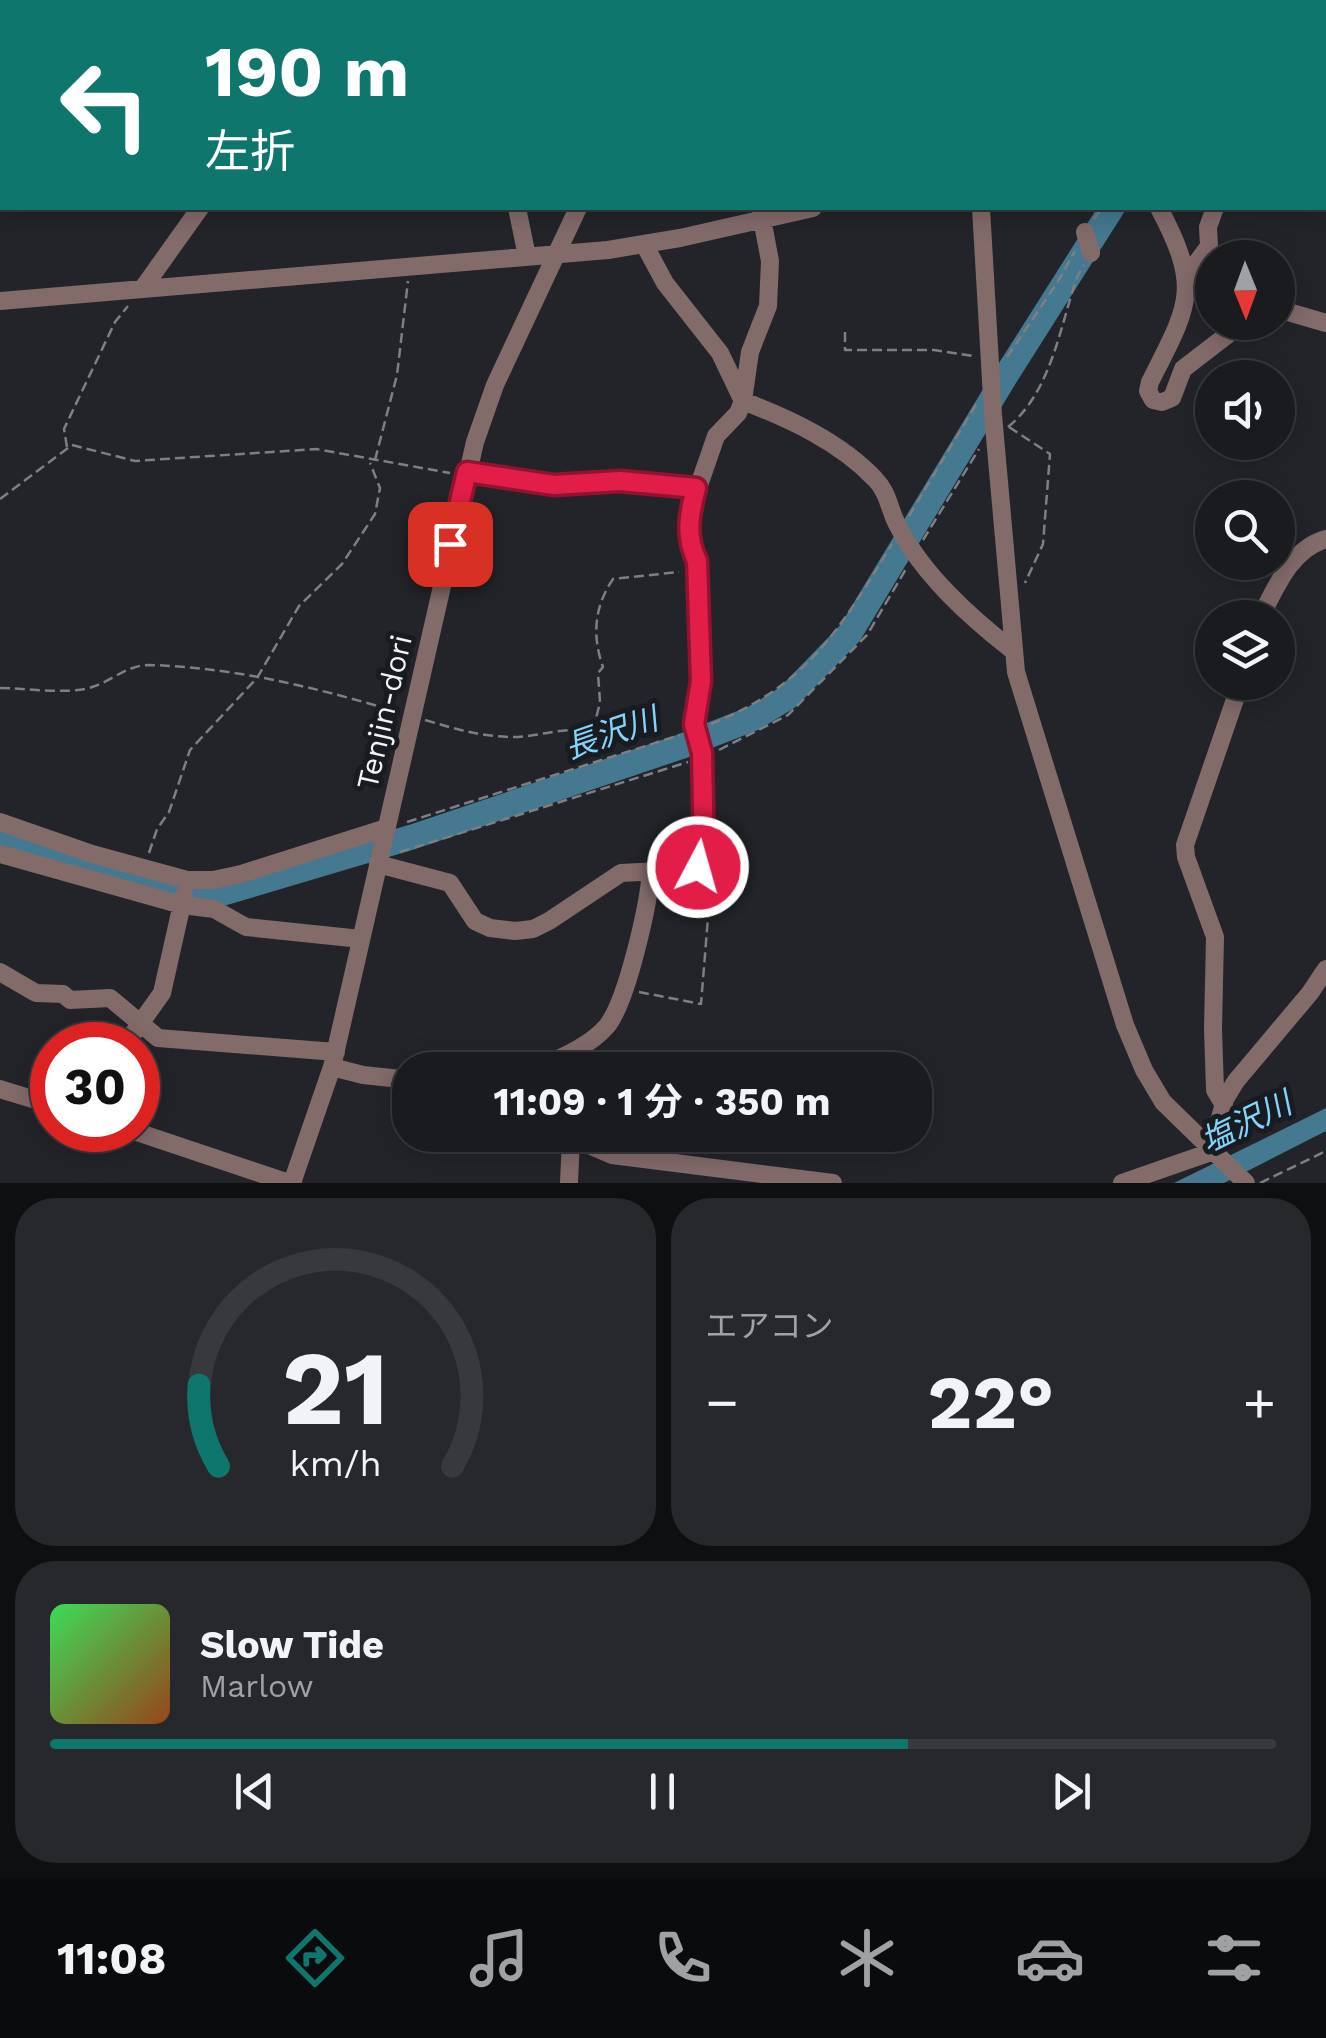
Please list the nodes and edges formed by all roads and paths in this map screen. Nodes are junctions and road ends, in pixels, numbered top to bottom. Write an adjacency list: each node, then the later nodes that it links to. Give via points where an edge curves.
1 (199, 210): 17 (street)
2 (517, 210): 14 (street)
3 (577, 210): 13 (street, Tenjin-dori)
4 (793, 210): 9 (street)
5 (982, 210): 23 (street)
6 (1101, 210): 10 (path)
7 (1160, 210): 16 (street)
8 (1213, 210): 16 (street, via 1209,246)
9 (762, 213): 11 (street); 24 (street, via 768,306 750,352)
10 (1085, 233): 12 (street); 23 (path, via 1013,353)
11 (644, 244): 13 (street); 24 (street, via 664,283 720,353)
12 (1091, 253): 25 (path, via 1040,390)
13 (554, 254): 14 (street); 28 (street, Tenjin-dori, via 495,386)
14 (527, 256): 15 (street)
15 (410, 266): 17 (street); 27 (path, via 397,375)
16 (1188, 276): 22 (street, via 1178,330 1150,382 1153,400 1172,398 1183,369)
17 (143, 288): 18 (street); 26 (path, via 100,350 64,428)
18 (0, 300)
19 (1295, 314): 20 (street)
20 (1326, 323)
21 (844, 332): 23 (path, via 845,350 934,350)
22 (1221, 340)
23 (990, 370): 25 (street); 31 (path)
24 (743, 401): 29 (street, via 716,436); 31 (street, via 823,438 873,476)
25 (999, 424): 33 (path); 36 (street); 36 (path, via 1050,454 1043,544)
26 (68, 448): 27 (path, via 134,461 316,449); 30 (path)
27 (372, 461): 28 (path); 38 (path, via 380,488 375,514 342,564 299,606)
28 (466, 474): 29 (street, via 554,485 620,481); 41 (street, Tenjin-dori)
29 (696, 488): 34 (street, via 689,545)
30 (0, 499)
31 (901, 531): 33 (street); 42 (path, via 842,626 803,668 770,696)
32 (1326, 539): 35 (street, via 1296,558)
33 (914, 550): 37 (street, via 974,620); 43 (path, via 868,635 788,715)
34 (698, 570): 41 (path, via 612,579 595,622 603,667 594,733 471,735); 42 (street)
35 (1271, 600)
36 (1008, 603): 37 (street)
37 (1012, 650): 70 (street, via 1125,1026 1163,1102)
38 (257, 678): 39 (path, via 146,665 91,688); 41 (path); 49 (path, via 190,750)
39 (0, 688)
40 (1235, 700): 65 (street, via 1185,845 1216,937 1214,1074)
41 (412, 716): 45 (street, Tenjin-dori)
42 (696, 730): 43 (street); 45 (path)
43 (702, 755): 47 (path); 48 (street, via 704,854)
44 (0, 822): 49 (street)
45 (386, 829): 47 (street, Tenjin-dori); 51 (street, via 241,874)
46 (0, 854): 52 (street)
47 (379, 860): 50 (street, via 450,883 476,921 515,932 549,921 621,873); 53 (street, Tenjin-dori)
48 (698, 867): 50 (street); 56 (path, via 710,894 701,1004)
49 (144, 868): 51 (street)
50 (652, 870): 56 (street)
51 (187, 880): 52 (street)
52 (182, 905): 53 (street, via 214,910 246,926); 58 (street, via 162,993)
53 (361, 939): 61 (street, Tenjin-dori)
54 (1326, 969): 65 (street, via 1236,1080)
55 (0, 972): 57 (street, via 36,993 110,998)
56 (622, 989): 60 (street, via 610,1022)
57 (137, 1022)
58 (140, 1022)
59 (160, 1038): 61 (street)
60 (569, 1052)
61 (334, 1060): 62 (street, via 364,1075); 72 (street, Tenjin-dori)
62 (392, 1078)
63 (0, 1089): 64 (street)
64 (30, 1098)
65 (1224, 1106): 70 (street)
66 (160, 1139): 72 (street)
67 (1326, 1151): 71 (path)
68 (569, 1152): 73 (street)
69 (607, 1152): 74 (street)
70 (1215, 1156): 71 (street); 75 (street)
71 (1250, 1182)
72 (290, 1183)
73 (570, 1183)
74 (833, 1183)
75 (1122, 1183)

